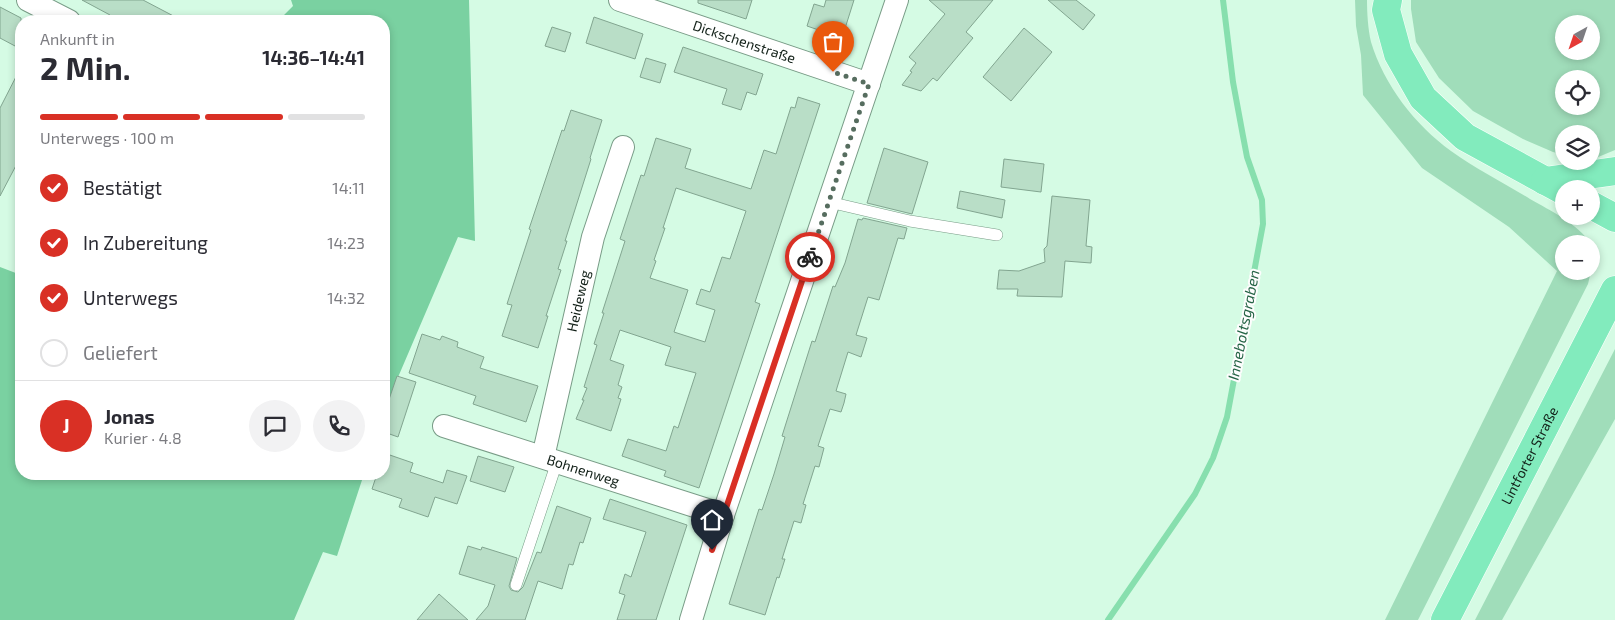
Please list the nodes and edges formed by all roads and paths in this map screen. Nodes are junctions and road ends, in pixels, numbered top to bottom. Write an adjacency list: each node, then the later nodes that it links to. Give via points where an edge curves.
1 (28, 0): 5 (street)
2 (620, 0): 6 (street, Dickschenstraße)
3 (897, 0): 6 (street)
4 (1388, 0): 9 (main road, via 1386,10 1398,54 1423,98 1465,136)
5 (57, 15)
6 (869, 84): 10 (street)
7 (622, 147): 16 (street, Heideweg, via 593,237)
8 (1615, 171): 9 (main road)
9 (1554, 186)
10 (829, 202): 13 (lane, via 910,221); 17 (street)
11 (1600, 210): 12 (main road)
12 (1615, 218)
13 (996, 235)
14 (1615, 290): 20 (main road, Lintforter Straße)
15 (444, 426): 16 (street, Bohnenweg)
16 (550, 459): 17 (street, Bohnenweg); 18 (lane)
17 (723, 515): 19 (street)
18 (516, 585)
19 (690, 620)
20 (1445, 620)

